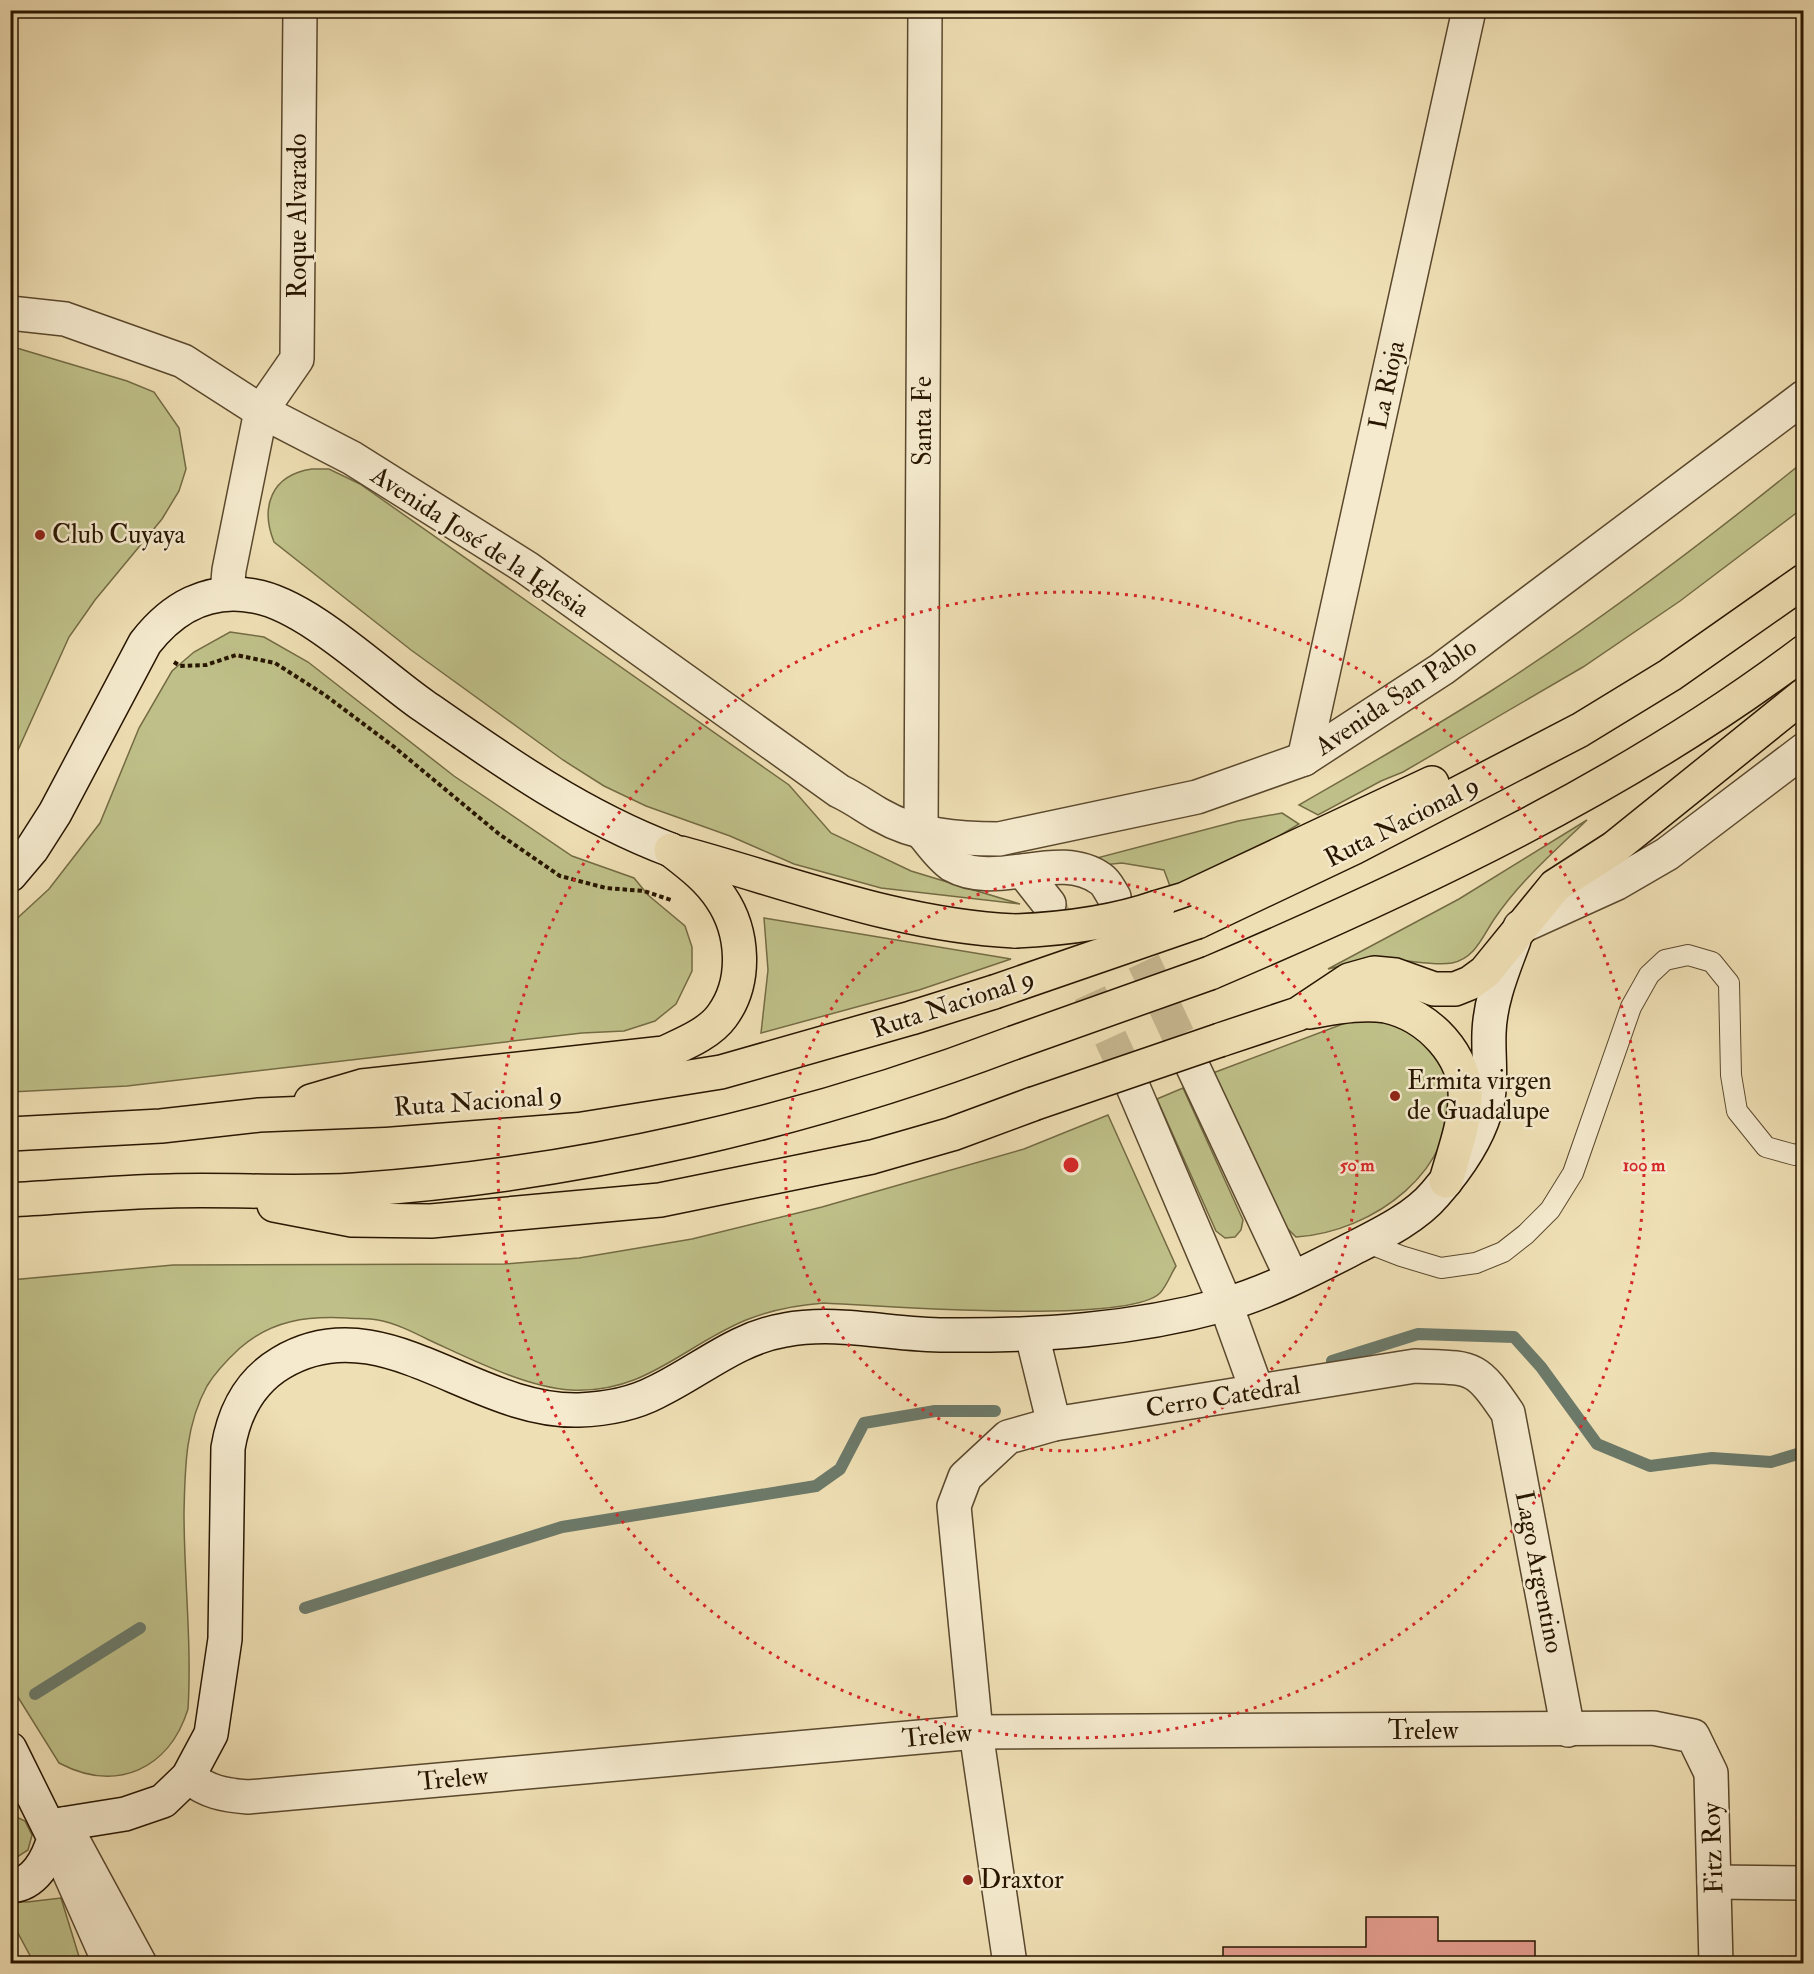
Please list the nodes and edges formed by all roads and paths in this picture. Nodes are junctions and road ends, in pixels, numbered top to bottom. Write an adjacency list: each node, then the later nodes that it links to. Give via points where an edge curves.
1 (300, 10): 6 (street, Roque Alvarado, via 297,359)
2 (925, 10): 15 (street, Santa Fe)
3 (1469, 10): 14 (street, La Rioja)
4 (10, 313): 6 (street, Avenida José de la Iglesia, via 65,319 173,356)
5 (1803, 397): 14 (street, Avenida San Pablo, via 1442,669)
6 (261, 411): 8 (street); 15 (street, Avenida José de la Iglesia, via 351,458 527,568 822,779 881,816)
7 (1803, 581): 12 (highway, Ruta Nacional 9, via 1670,675)
8 (227, 593): 9 (street, via 203,597 177,610); 16 (street, via 277,603 322,628 423,706 570,804)
9 (145, 644): 18 (street, via 55,813); 20 (path, via 180,666 206,665 236,655 275,663 325,695 499,834 560,876 606,888 644,891)
10 (1803, 652): 30 (highway, bridge, via 1625,771 1542,818 1210,974 919,1079 624,1154 484,1176 352,1190)
11 (1803, 695): 22 (highway, via 1614,848 1555,886)
12 (1580, 730): 16 (highway, bridge, via 1469,765 1185,899 1107,921 1051,929 978,929 868,908); 26 (highway, Ruta Nacional 9, bridge, via 1353,848 1197,922 900,1022 721,1072 577,1095)
13 (1803, 750): 22 (street, via 1667,854 1617,883)
14 (1304, 759): 15 (street, Avenida San Pablo, via 1197,797 999,839 946,837)
15 (921, 831): 17 (street, via 952,865 990,874)
16 (671, 850): 26 (highway, via 701,874 722,899 734,926 742,965 735,992 721,1017 697,1038 664,1053 623,1060 362,1086)
17 (1023, 871): 19 (street, via 1086,870 1103,880); 21 (street)
18 (10, 875)
19 (1114, 897)
20 (675, 902)
21 (1049, 904)
22 (1520, 927): 23 (highway, via 1485,972 1455,989 1434,989 1395,975 1374,973 1349,980); 29 (street, via 1493,1003 1485,1112 1470,1147)
23 (1298, 1014): 29 (highway, via 1362,1004 1388,1007 1418,1019 1436,1032 1461,1071 1466,1099); 30 (highway, bridge, via 952,1134 872,1157 660,1200 431,1221 352,1220)
24 (1191, 1065): 33 (street)
25 (1132, 1087): 34 (street)
26 (259, 1115): 27 (highway, Ruta Nacional 9, via 161,1126)
27 (10, 1134)
28 (1803, 1152): 32 (lane, via 1795,1155 1766,1147 1737,1111 1731,1075 1729,983 1712,962 1688,955 1665,960 1649,975 1630,1007 1574,1173 1550,1210 1526,1234 1503,1252 1476,1263 1442,1268)
29 (1446, 1181): 32 (street, via 1433,1198)
30 (205, 1191): 31 (highway)
31 (10, 1200)
32 (1365, 1242): 33 (street)
33 (1292, 1278): 34 (street)
34 (1226, 1305): 35 (street, via 1138,1324); 36 (street)
35 (1032, 1335): 38 (street); 43 (street, via 926,1335 813,1326 781,1330 732,1348 655,1393 612,1406 577,1410 537,1407 502,1398 383,1348 336,1344 291,1357 251,1388 232,1424 228,1448 225,1639 219,1694 211,1734)
36 (1257, 1391): 37 (street, Cerro Catedral, via 1416,1366 1462,1367 1485,1379); 38 (street, Cerro Catedral)
37 (1508, 1413): 39 (street, Lago Argentino)
38 (1054, 1424): 40 (street, Cerro Catedral, via 1008,1437 965,1478 954,1506)
39 (1568, 1730): 40 (street, Trelew); 41 (street, Trelew, via 1653,1728)
40 (976, 1732): 43 (street, Trelew, via 248,1797 219,1795); 51 (street)
41 (1693, 1736): 46 (street, Fitz Roy, via 1711,1773)
42 (10, 1749): 45 (street)
43 (188, 1777): 45 (street, via 163,1801 125,1814)
44 (10, 1791): 45 (street, via 25,1796)
45 (52, 1824): 48 (street, via 38,1873 18,1886); 49 (street); 50 (street)
46 (1714, 1882): 47 (street); 52 (street, Fitz Roy)
47 (1803, 1883)
48 (10, 1886)
49 (110, 1964)
50 (140, 1964)
51 (1010, 1964)
52 (1716, 1964)

